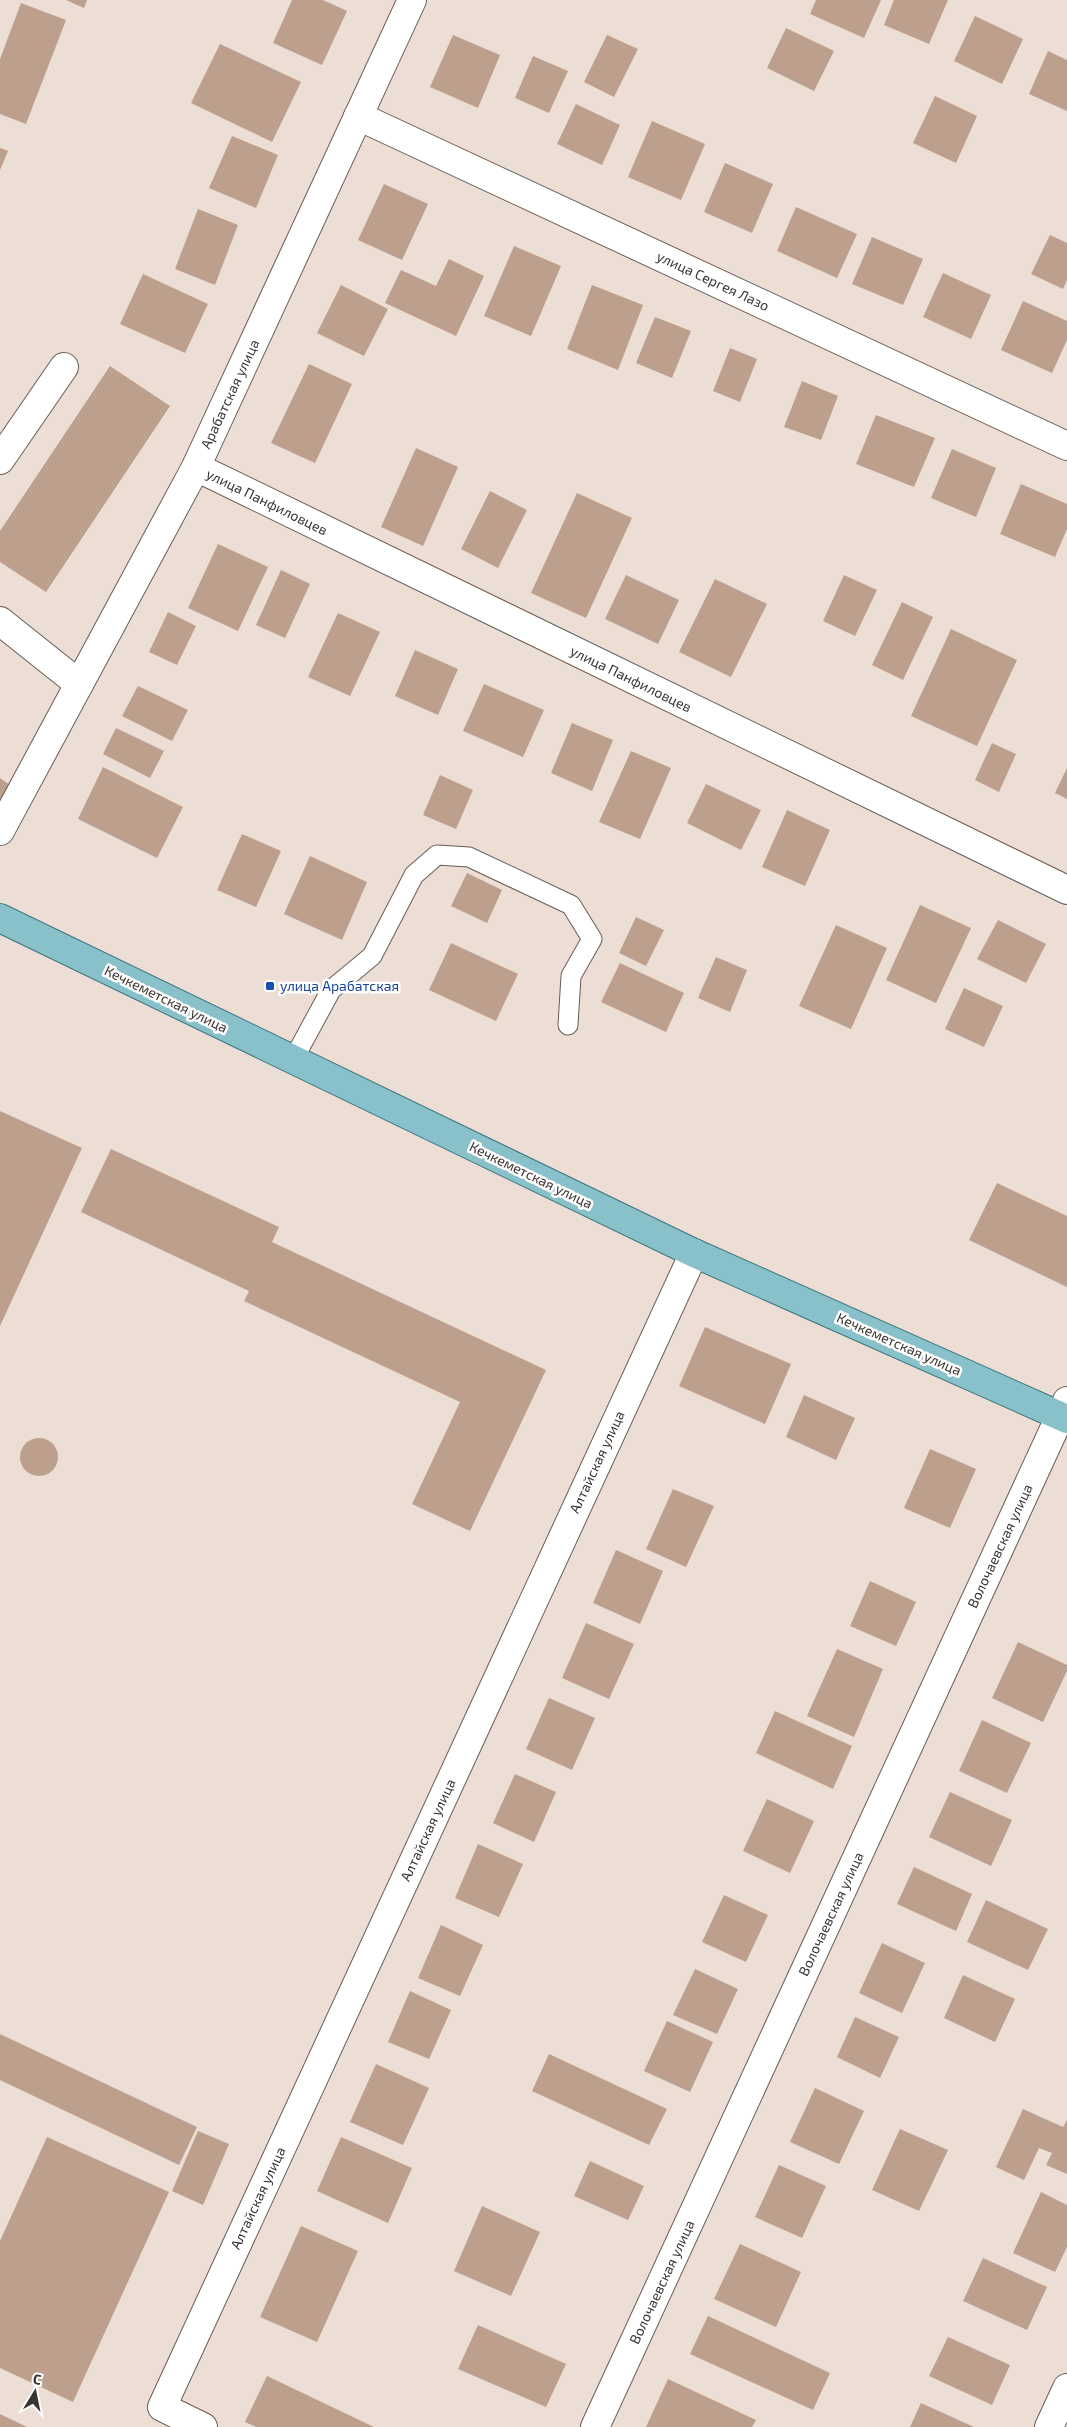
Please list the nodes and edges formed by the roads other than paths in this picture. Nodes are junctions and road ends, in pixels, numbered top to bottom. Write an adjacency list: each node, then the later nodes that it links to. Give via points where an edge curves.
1 (412, 0): 2 (street, Арабатская улица)
2 (358, 116): 4 (street, улица Сергея Лазо); 6 (street, Арабатская улица)
3 (64, 367): 5 (street)
4 (1067, 446)
5 (0, 460)
6 (196, 468): 8 (street, Арабатская улица); 10 (street, улица Панфиловцев)
7 (0, 621): 8 (street)
8 (79, 684): 9 (street, Арабатская улица)
9 (0, 831)
10 (1067, 890)
11 (0, 918): 13 (main road, Кечкеметская улица)
12 (568, 1025): 13 (lane, via 571,976 592,939 571,905 469,857 437,855 414,875 372,956 331,990)
13 (293, 1060): 14 (main road, Кечкеметская улица)
14 (694, 1253): 15 (main road, Кечкеметская улица); 17 (street, Алтайская улица, via 162,2407)
15 (1065, 1412): 18 (street, Волочаевская улица)
16 (1067, 2388): 19 (street)
17 (203, 2427)
18 (595, 2427)
19 (1049, 2427)

